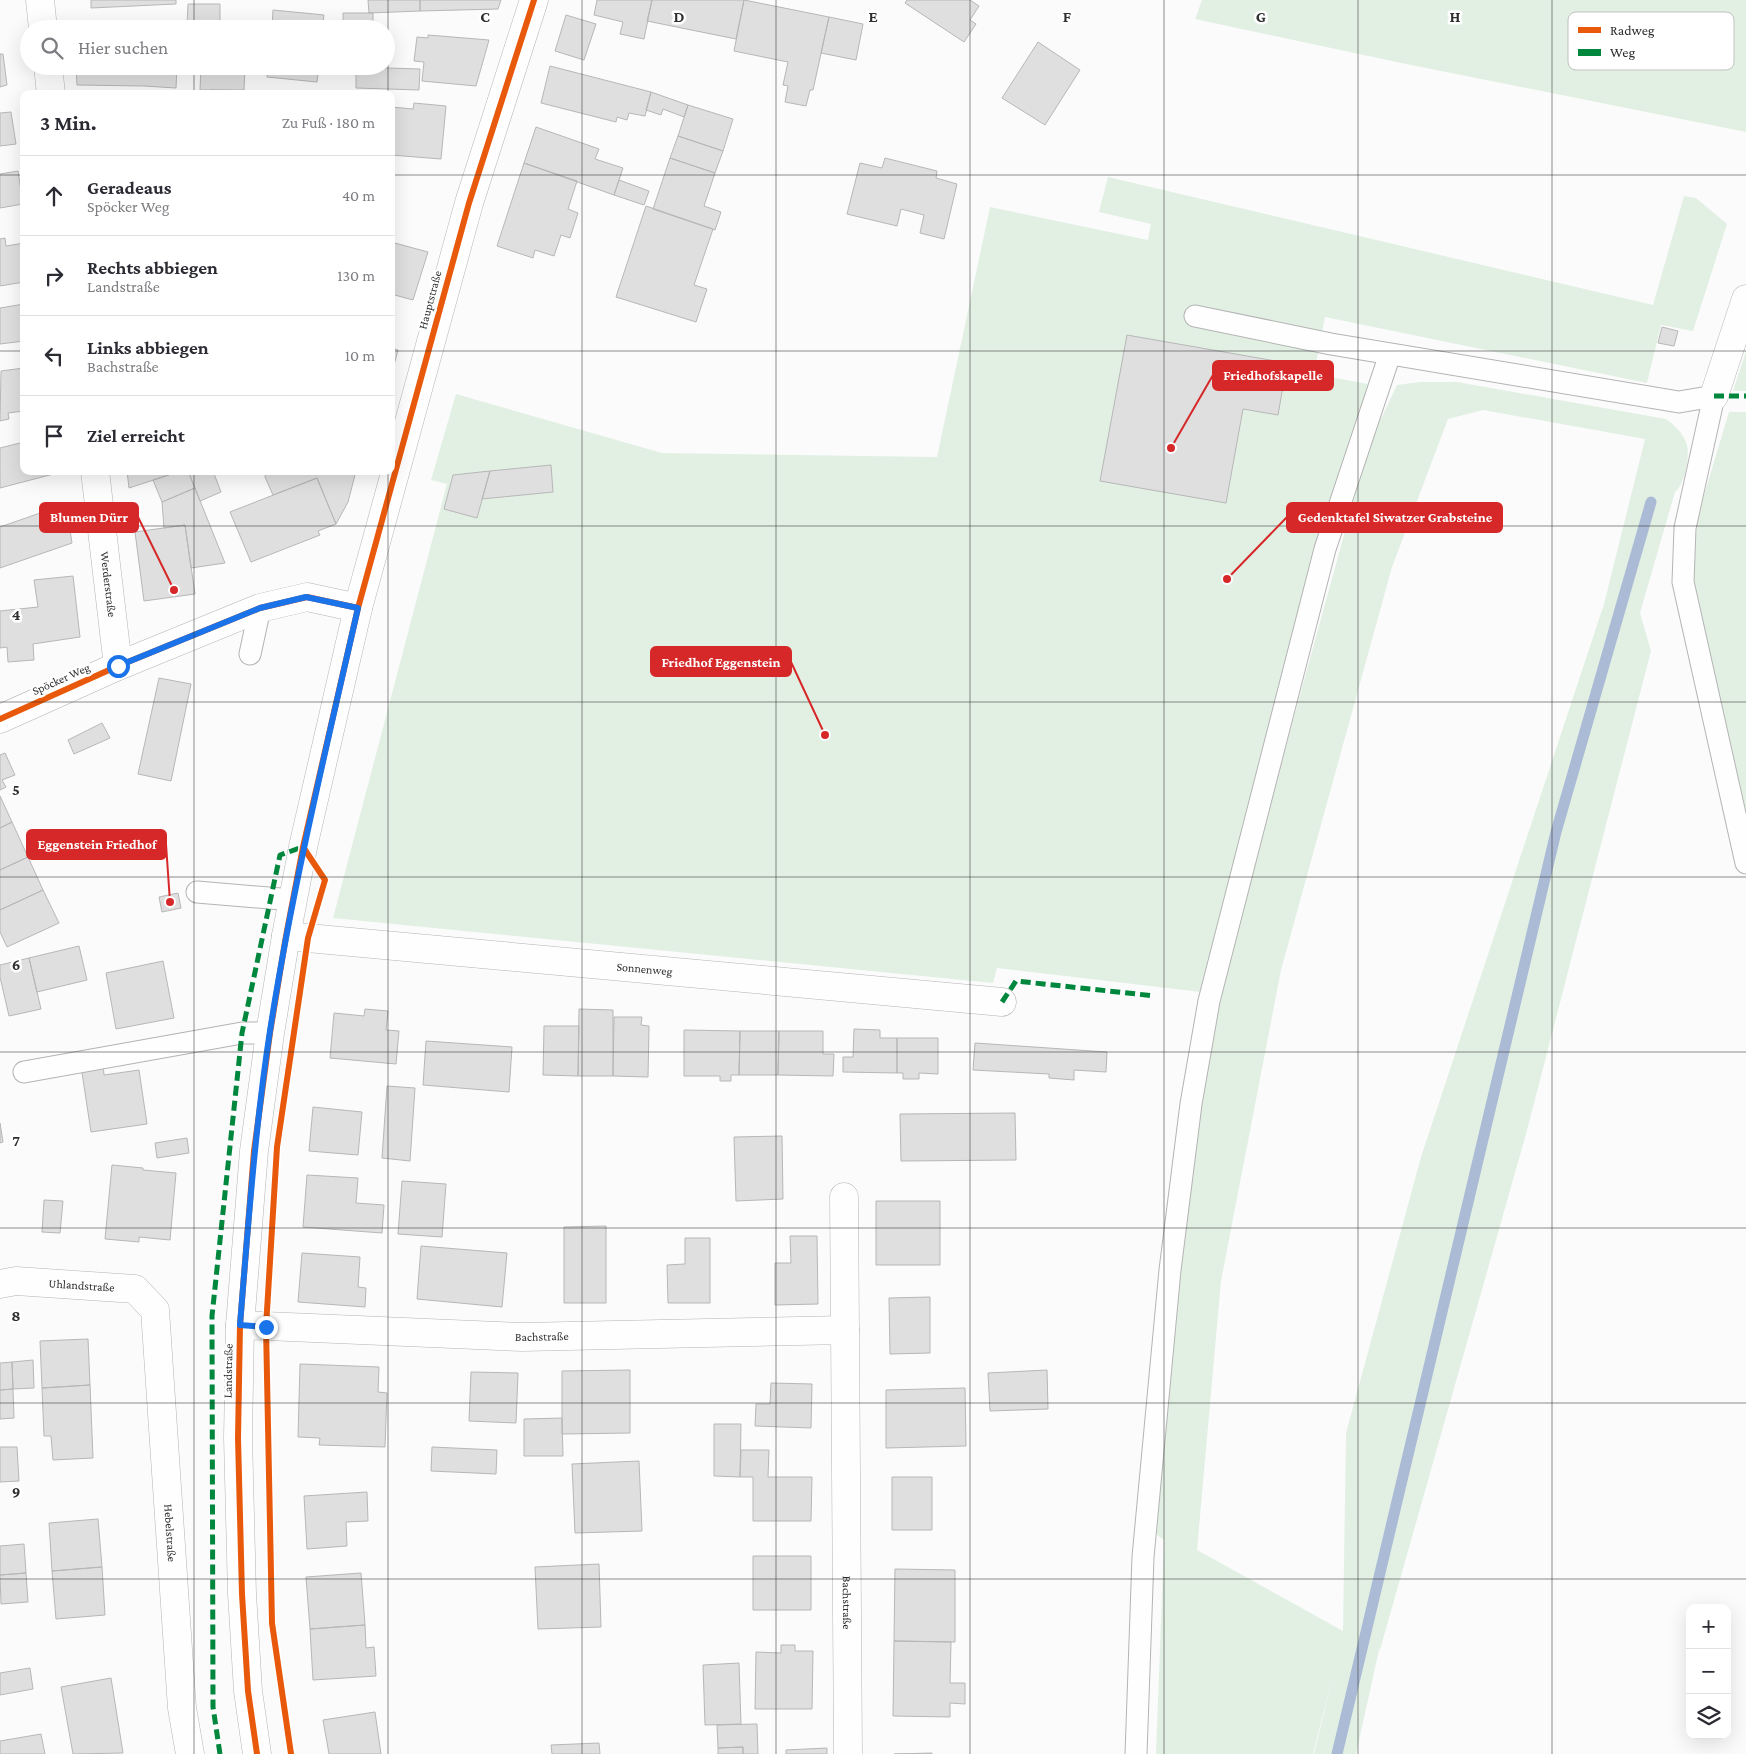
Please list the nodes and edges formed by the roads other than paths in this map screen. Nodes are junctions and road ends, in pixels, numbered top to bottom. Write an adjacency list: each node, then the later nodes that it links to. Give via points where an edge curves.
1 (40, 0): 3 (street)
2 (534, 0): 10 (street, Hauptstraße, via 469,202)
3 (42, 20)
4 (49, 75): 5 (street)
5 (51, 90)
6 (1746, 299): 9 (street)
7 (1194, 316): 8 (lane)
8 (1390, 354): 9 (lane, via 1679,402); 33 (lane, via 1325,548 1209,1001 1191,1104 1170,1270 1143,1557)
9 (1714, 396): 18 (lane, via 1685,528 1683,582)
10 (395, 473)
11 (95, 475): 16 (street, Werderstraße)
12 (394, 475): 14 (street, Hauptstraße)
13 (260, 608): 14 (street, Spöcker Weg, via 306,597); 15 (lane); 16 (street, Spöcker Weg)
14 (358, 608): 20 (street, Landstraße)
15 (250, 654)
16 (118, 666): 17 (street, Spöcker Weg)
17 (0, 719)
18 (1746, 863)
19 (197, 892): 20 (lane)
20 (293, 900): 21 (street, Landstraße)
21 (286, 936): 22 (street, Sonnenweg); 23 (street, Landstraße)
22 (1002, 1002)
23 (270, 1033): 24 (lane, via 242,1033); 28 (street, Landstraße, via 254,1151)
24 (24, 1072)
25 (844, 1197): 29 (street, Bachstraße)
26 (0, 1284): 27 (street, Uhlandstraße, via 16,1281 135,1289)
27 (155, 1310): 30 (street, Hebelstraße, via 182,1708)
28 (240, 1325): 29 (street, Bachstraße, via 522,1337); 31 (street, Landstraße, via 238,1438 242,1594 248,1690)
29 (845, 1330): 32 (street, Bachstraße)
30 (190, 1754)
31 (257, 1754)
32 (848, 1754)
33 (1136, 1754)

